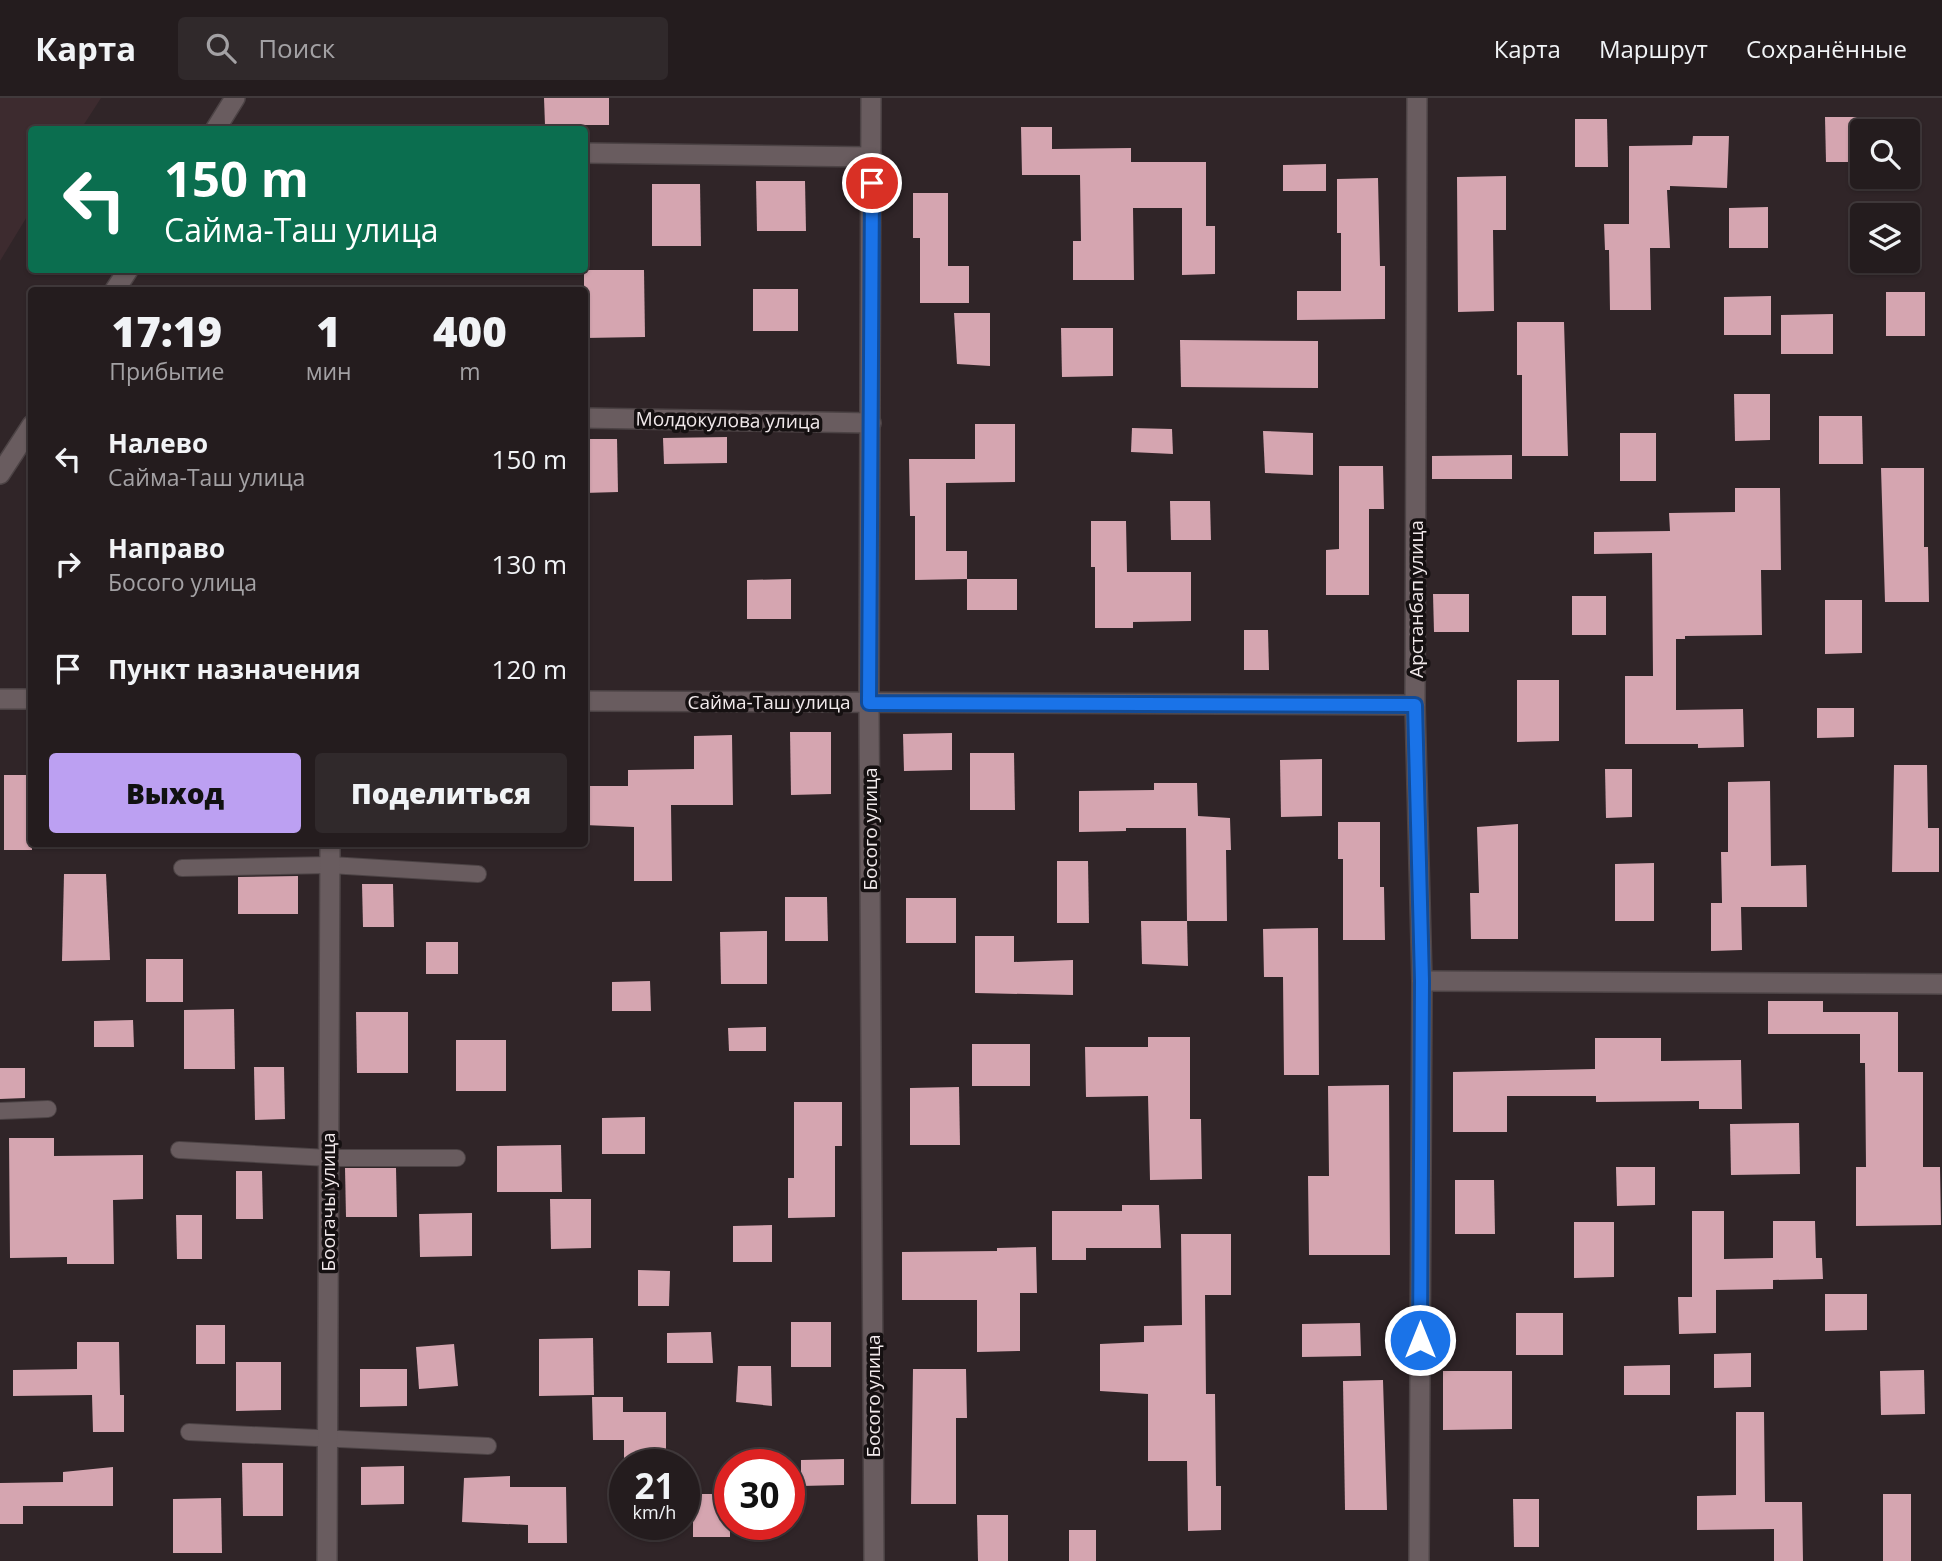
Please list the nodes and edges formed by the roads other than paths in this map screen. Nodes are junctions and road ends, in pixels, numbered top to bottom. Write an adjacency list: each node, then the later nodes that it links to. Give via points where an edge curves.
1 (234, 98): 4 (street)
2 (871, 98): 6 (street, Босого улица)
3 (1418, 98): 15 (street, Арстанбап улица)
4 (217, 126)
5 (588, 153): 6 (street)
6 (872, 157): 8 (street, Босого улица)
7 (588, 418): 8 (street, Молдокулова улица)
8 (871, 423): 14 (street, Босого улица)
9 (28, 431): 10 (street)
10 (0, 474)
11 (0, 699): 12 (street)
12 (28, 699)
13 (588, 701): 14 (street, Сайма-Таш улица)
14 (869, 703): 15 (street, Сайма-Таш улица); 31 (street, Босого улица)
15 (1415, 705): 20 (street, Арстанбап улица)
16 (330, 847): 17 (street, Боогачы улица)
17 (330, 865): 18 (lane); 19 (lane); 25 (street, Боогачы улица)
18 (182, 868)
19 (478, 874)
20 (1422, 981): 21 (street); 32 (street, Арстанбап улица)
21 (1942, 984)
22 (48, 1109): 23 (lane)
23 (0, 1111)
24 (179, 1150): 25 (lane)
25 (328, 1158): 26 (lane); 28 (street, Боогачы улица)
26 (457, 1158)
27 (189, 1432): 28 (lane)
28 (327, 1440): 29 (lane); 30 (street, Боогачы улица)
29 (488, 1446)
30 (327, 1561)
31 (874, 1561)
32 (1419, 1561)

